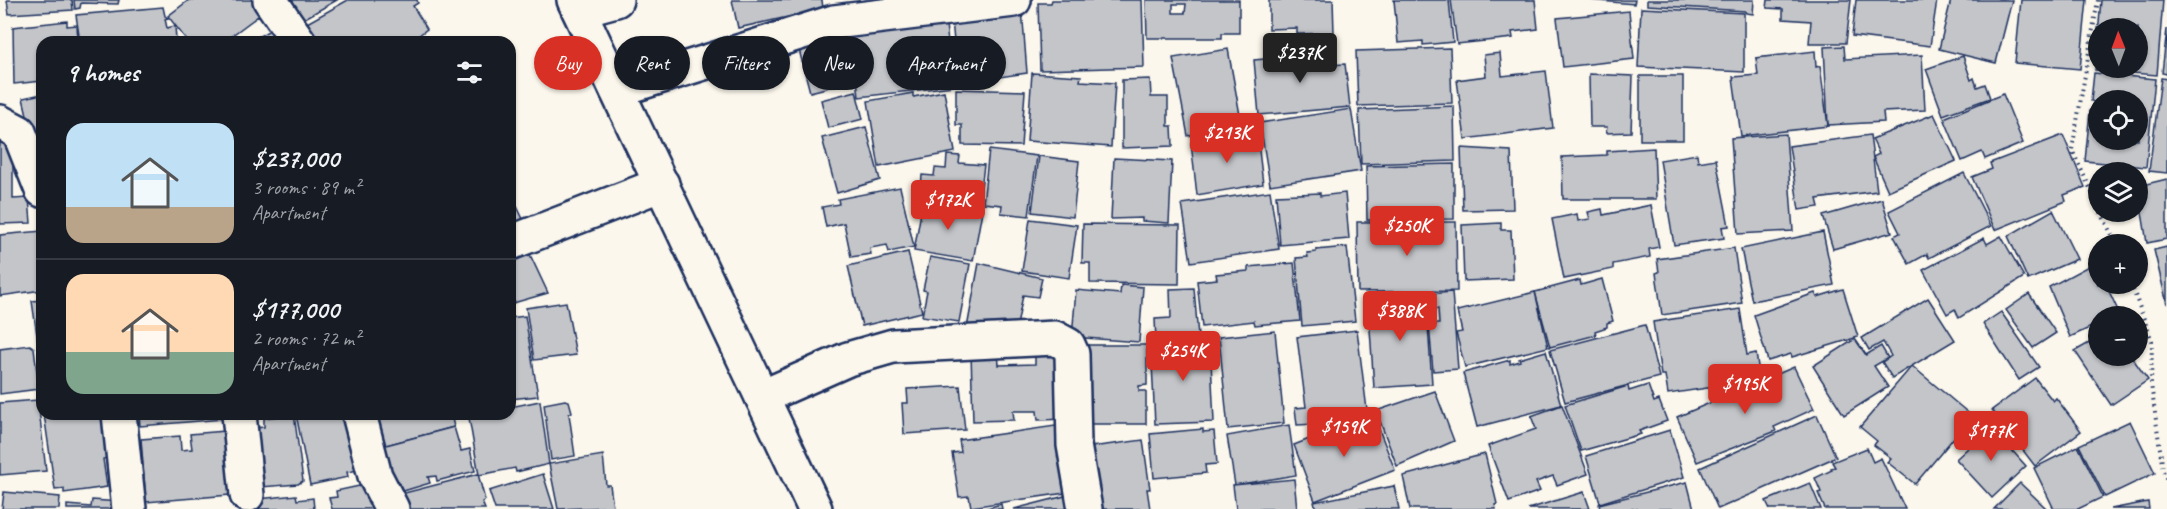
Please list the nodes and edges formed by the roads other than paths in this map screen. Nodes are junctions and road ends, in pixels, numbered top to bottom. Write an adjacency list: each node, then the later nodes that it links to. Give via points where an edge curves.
1 (270, 0): 5 (street)
2 (616, 0): 4 (street)
3 (1014, 0): 6 (street, via 834,22)
4 (577, 5): 7 (street)
5 (295, 36)
6 (690, 67)
7 (614, 84)
8 (617, 90): 11 (street)
9 (0, 122): 10 (street, via 19,132)
10 (36, 175)
11 (662, 184): 12 (street); 13 (street)
12 (516, 241)
13 (762, 398): 20 (street); 21 (street, via 848,359 893,346 1055,338 1068,345 1072,354 1074,445)
14 (120, 420): 18 (street)
15 (240, 420): 17 (street)
16 (360, 420): 19 (street, via 375,476)
17 (247, 495)
18 (129, 509)
19 (392, 509)
20 (815, 509)
21 (1085, 509)

